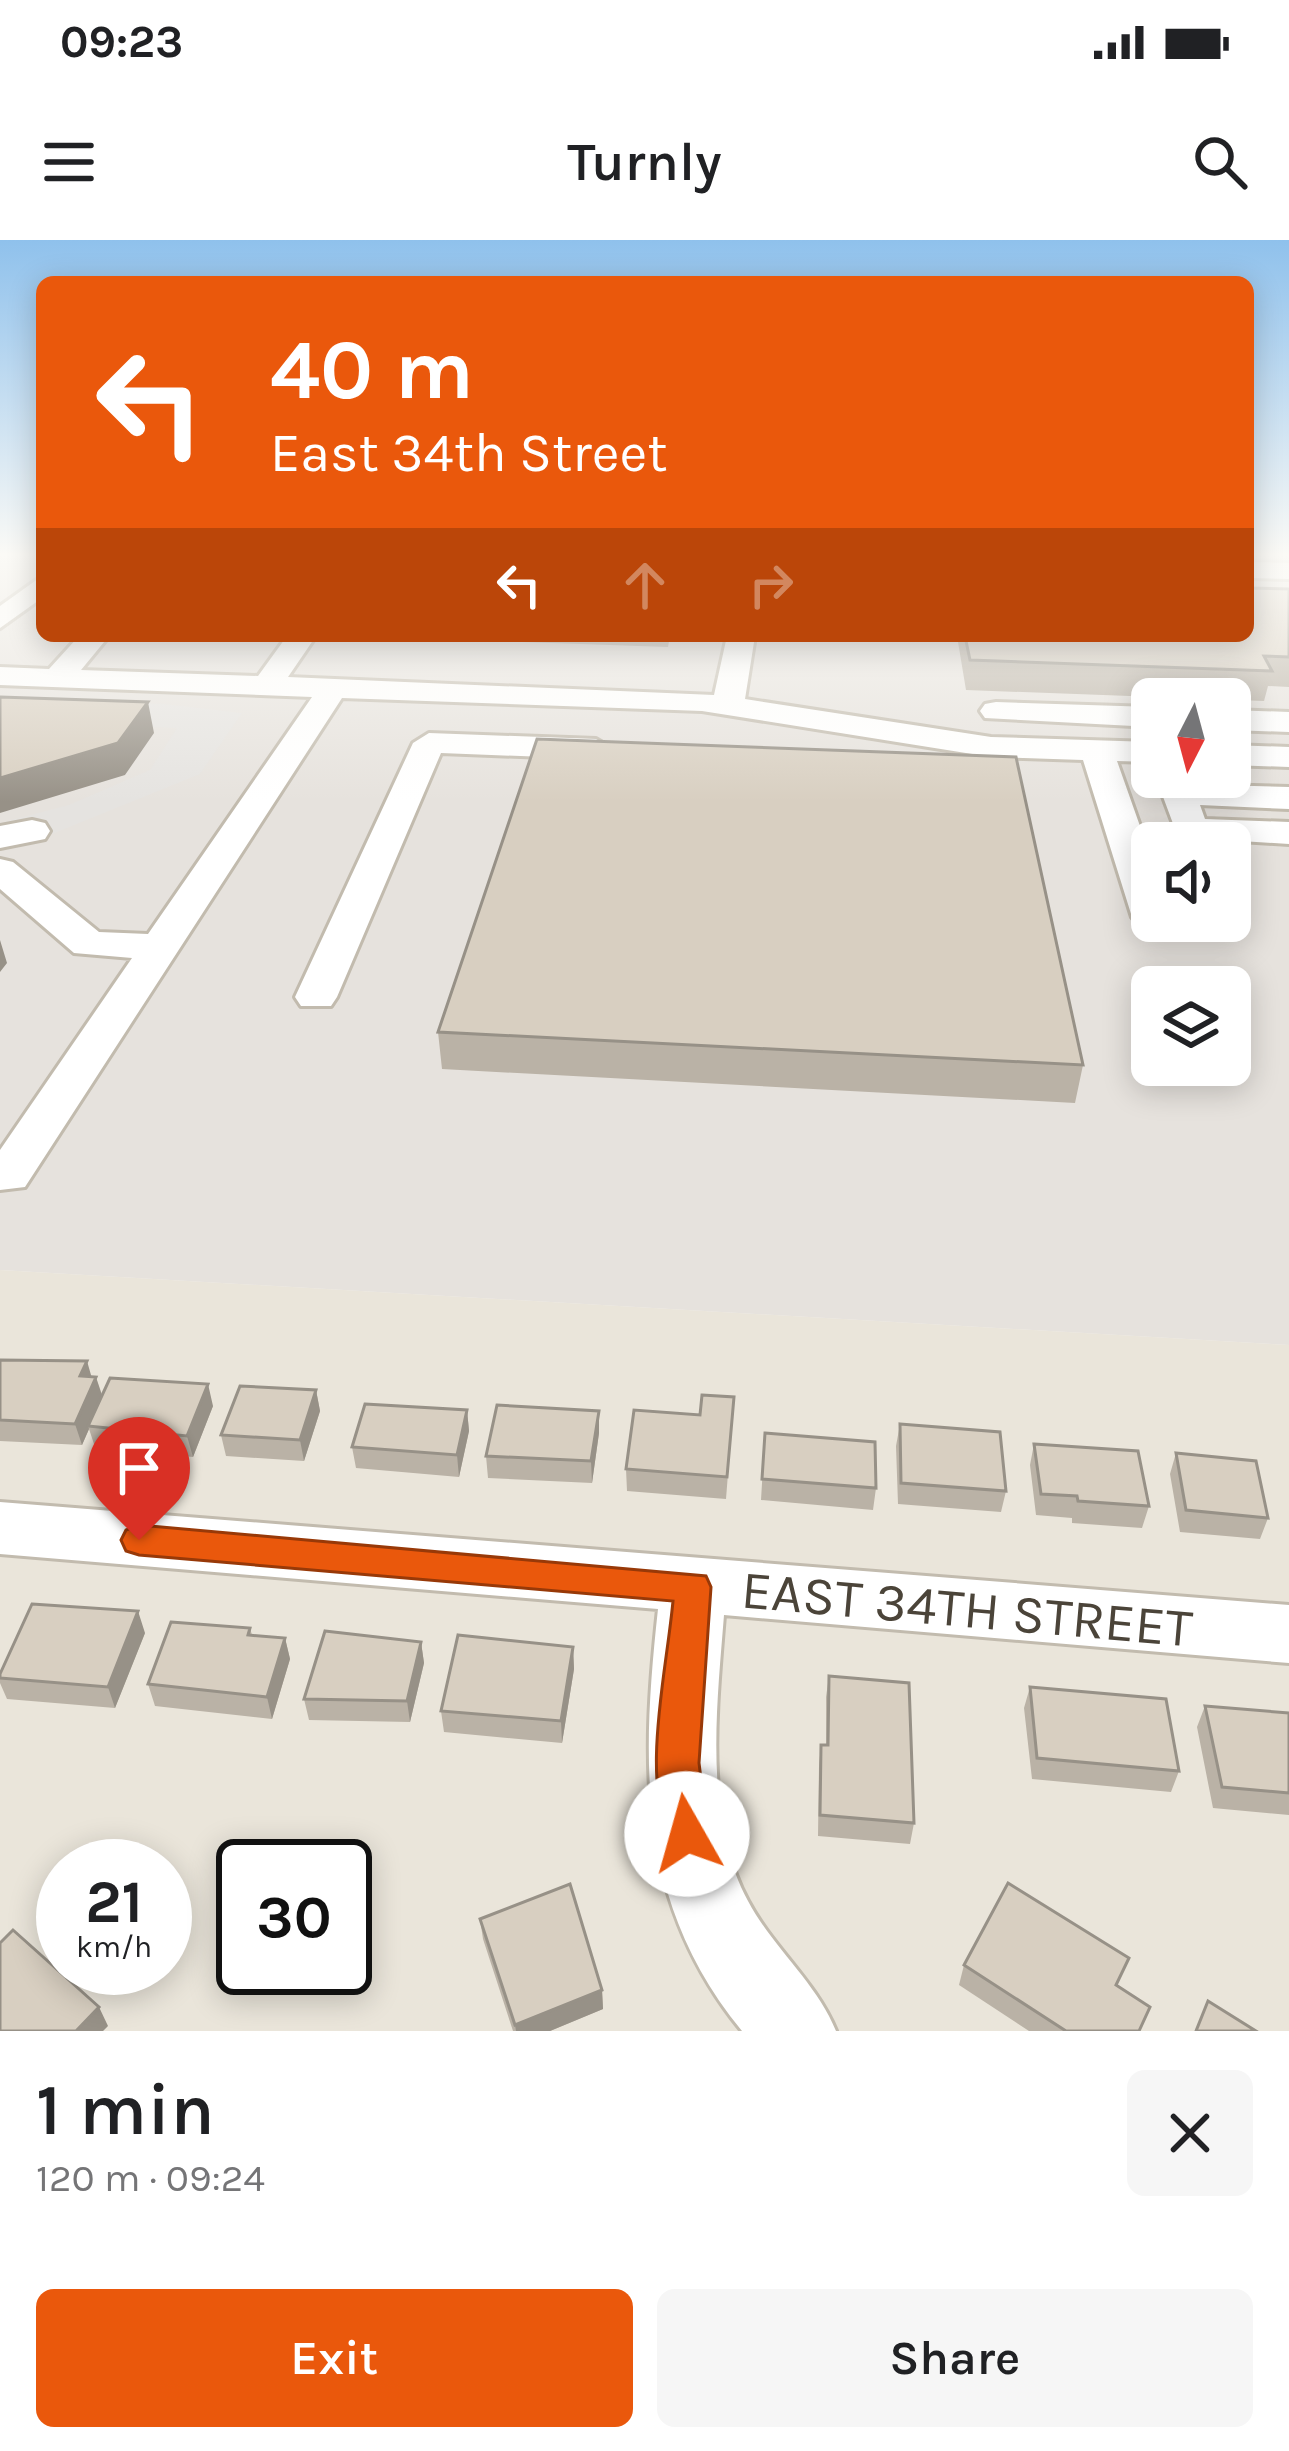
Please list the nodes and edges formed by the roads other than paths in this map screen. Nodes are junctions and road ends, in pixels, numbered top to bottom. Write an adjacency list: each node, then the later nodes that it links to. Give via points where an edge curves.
1 (90, 642): 6 (street)
2 (740, 642): 10 (street)
3 (295, 646): 4 (street); 7 (street)
4 (333, 672): 7 (street); 9 (street); 26 (street)
5 (0, 676): 6 (street)
6 (57, 678): 7 (street)
7 (267, 685)
8 (654, 690): 9 (street); 10 (street); 15 (street, via 634,742)
9 (450, 692): 15 (street)
10 (728, 705): 16 (street, via 922,739)
11 (996, 711): 12 (street)
12 (1131, 717)
13 (1251, 721): 14 (street)
14 (1289, 722)
15 (429, 743): 27 (street)
16 (1097, 750): 17 (street); 24 (street)
17 (1131, 751)
18 (1251, 755): 19 (street)
19 (1289, 757)
20 (1251, 787): 22 (street)
21 (1180, 798): 23 (street, via 1191,829)
22 (1289, 798)
23 (1289, 833)
24 (1131, 853)
25 (0, 870): 26 (street, via 88,944)
26 (160, 947): 28 (street)
27 (316, 997)
28 (7, 1176)
29 (0, 1528): 30 (street, EAST 34TH STREET)
30 (692, 1587): 31 (street, EAST 34TH STREET); 32 (street, via 678,1763 687,1834 723,1932)
31 (1289, 1634)
32 (795, 2031)

